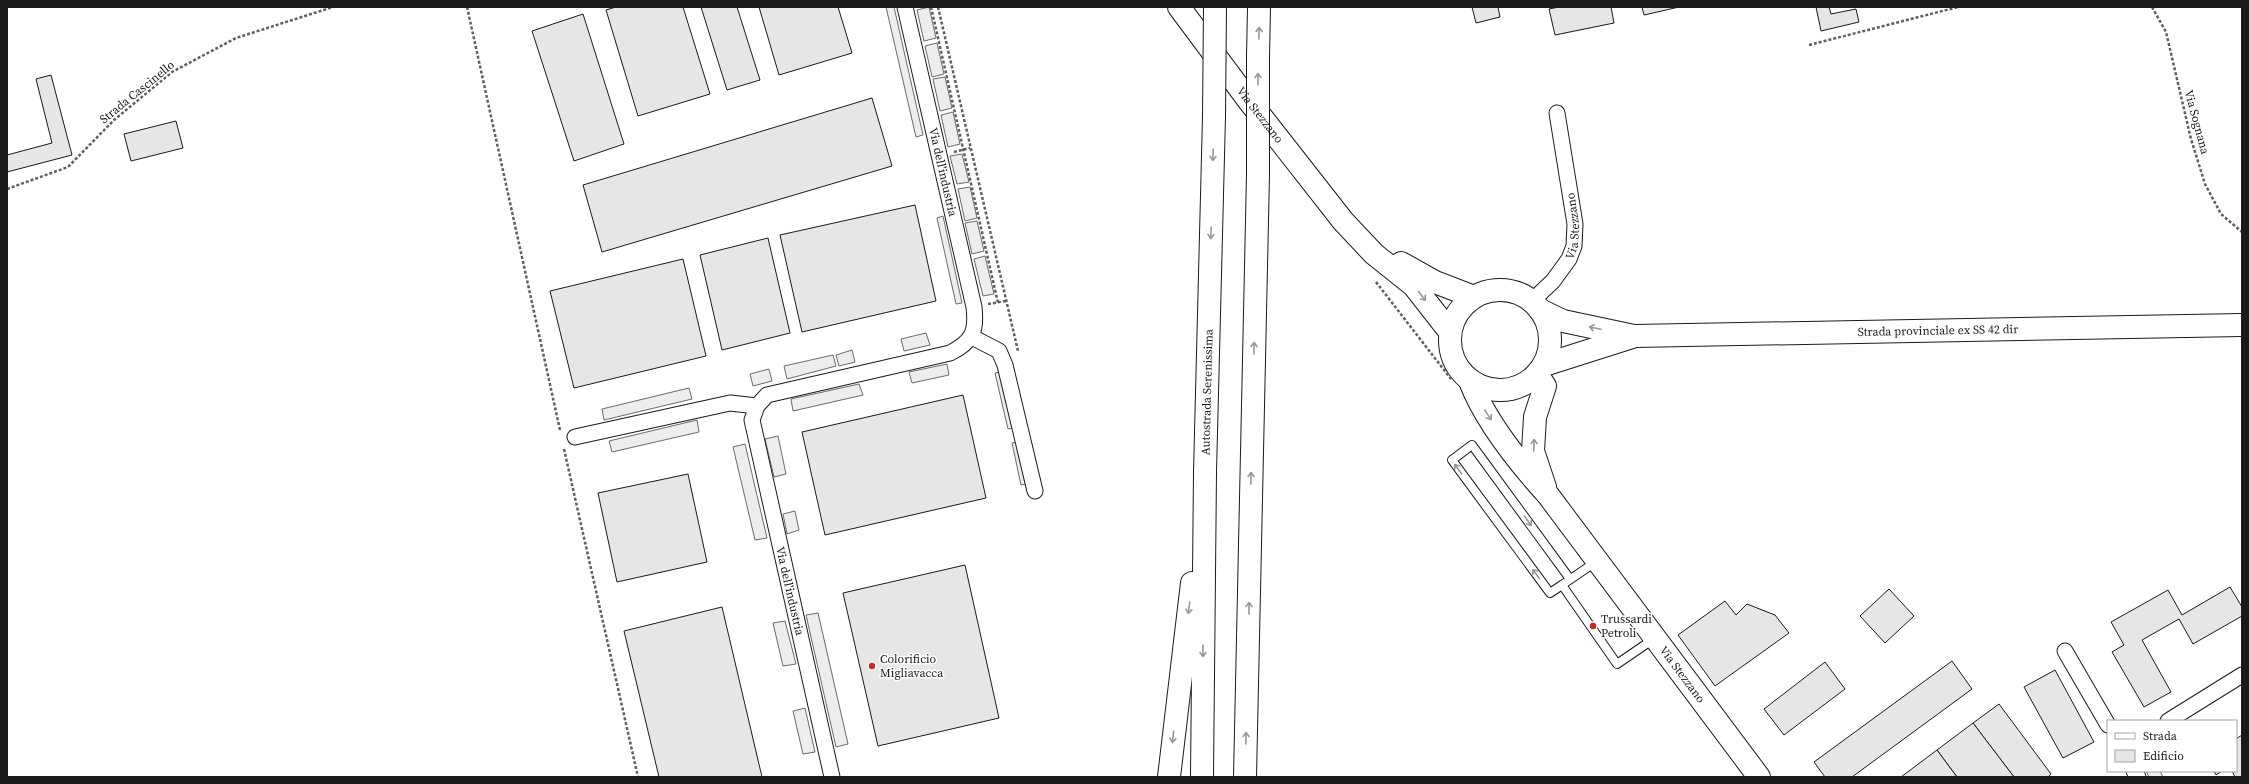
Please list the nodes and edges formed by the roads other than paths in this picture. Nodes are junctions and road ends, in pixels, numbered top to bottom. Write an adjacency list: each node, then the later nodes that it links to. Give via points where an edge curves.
1 (905, 7): 12 (street, Via dell'industria, via 974,307 976,320)
2 (1180, 7): 6 (main road, Via Stezzano, via 1249,101)
3 (1215, 7): 17 (main road, Autostrada Serenissima, one-way to 17, bridge)
4 (1259, 7): 31 (main road, one-way to 4, bridge, via 1258,174)
5 (1557, 113): 8 (street, Via Stezzano, via 1575,224 1574,246 1569,259)
6 (1343, 221): 7 (main road, Via Stezzano, via 1406,267 1435,282); 10 (main road, Via Stezzano, one-way to 10, via 1374,254 1414,286)
7 (1474, 297): 8 (main road, Via Stezzano, via 1489,291 1504,290 1519,294); 10 (main road, Via Stezzano, via 1458,312)
8 (1536, 306): 11 (main road, Strada provinciale ex SS 42 dir, one-way to 8, via 1563,321); 13 (main road, via 1545,318 1550,337 1548,356)
9 (2242, 325): 11 (main road, Strada provinciale ex SS 42 dir)
10 (1450, 332): 14 (main road, Via Stezzano, via 1454,359 1458,368)
11 (1634, 336): 13 (main road, Strada provinciale ex SS 42 dir)
12 (972, 337): 15 (street, via 950,353 767,395); 18 (street, via 999,351 1005,365)
13 (1540, 370): 14 (main road, Via Stezzano, via 1522,385 1505,390 1487,389); 19 (main road, Via Stezzano, one-way to 13, via 1533,451 1535,417 1545,386)
14 (1470, 381): 19 (main road, Via Stezzano, one-way to 19, via 1477,399 1526,471)
15 (757, 406): 16 (street, via 730,403); 28 (street, Via dell'industria, via 752,420 754,436)
16 (576, 437)
17 (1205, 472): 29 (main road, one-way to 29); 30 (main road, Autostrada Serenissima, one-way to 30)
18 (1035, 491)
19 (1548, 495): 20 (main road, Via Stezzano)
20 (1597, 560): 21 (lane); 23 (main road, Via Stezzano)
21 (1570, 579): 22 (lane); 22 (lane, one-way to 21, via 1550,593 1452,460 1472,446)
22 (1562, 585): 23 (lane, via 1617,664)
23 (1655, 638): 32 (main road, Via Stezzano)
24 (2065, 651): 27 (street)
25 (2242, 675): 26 (street)
26 (2170, 720)
27 (2107, 723)
28 (832, 777)
29 (1169, 777)
30 (1202, 777)
31 (1245, 777)
32 (1759, 777)

